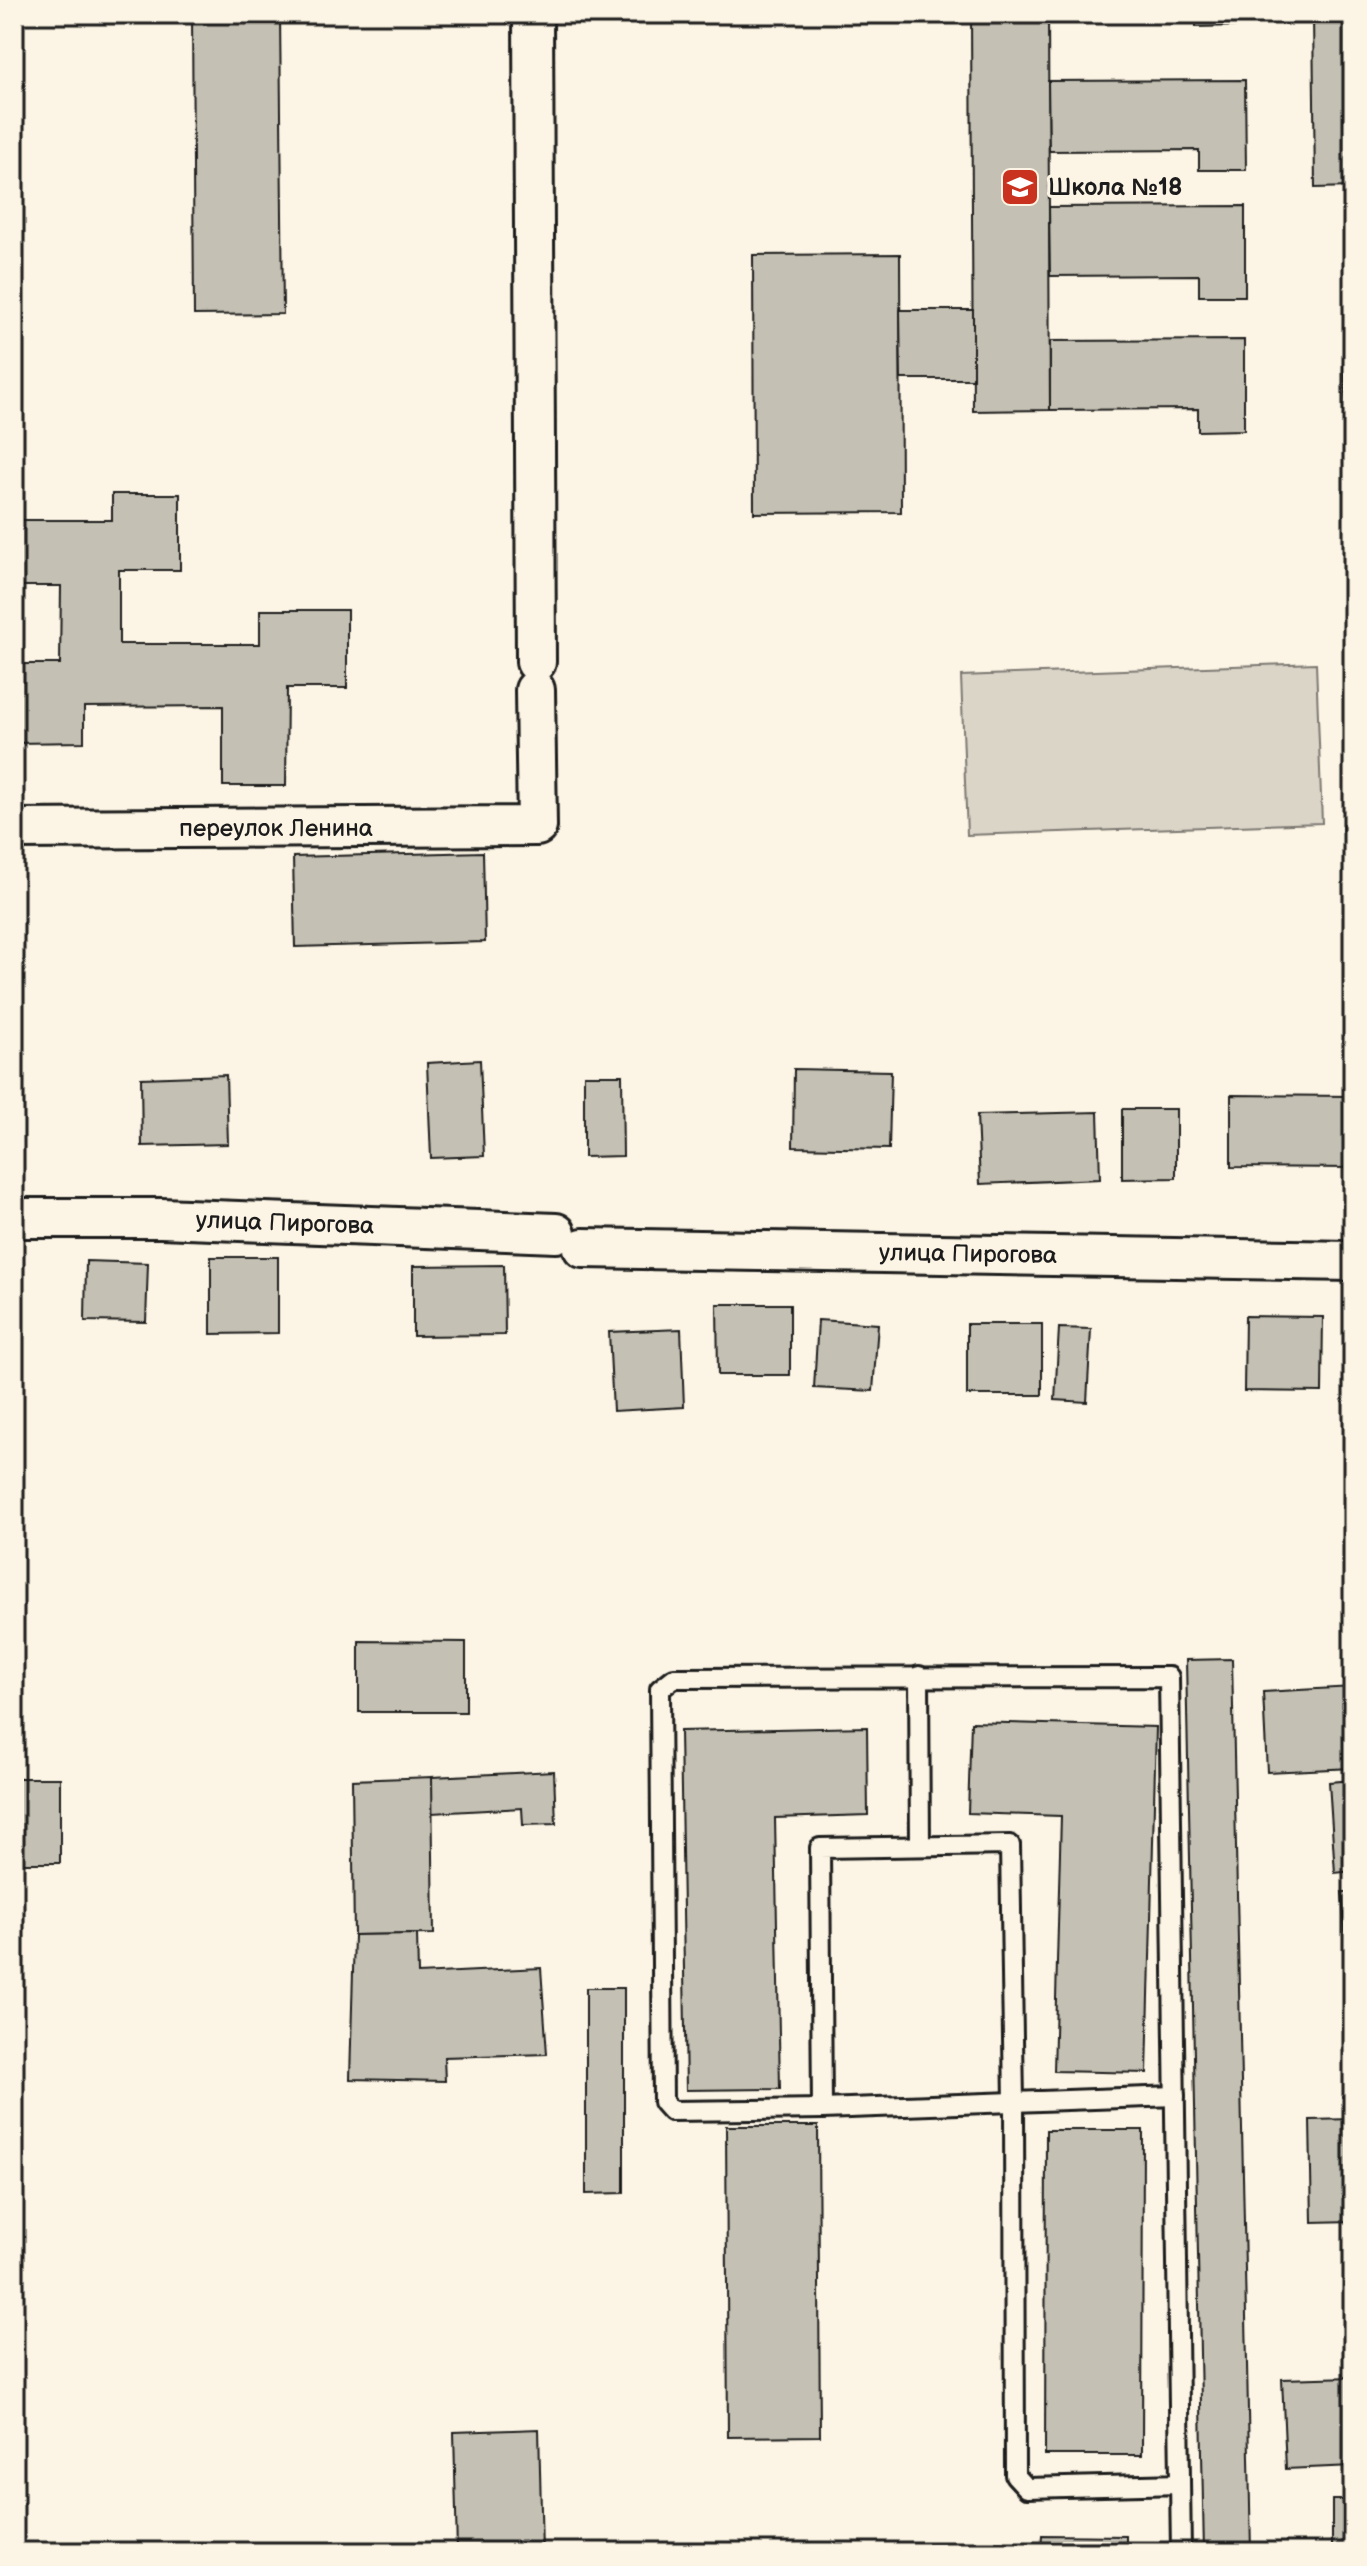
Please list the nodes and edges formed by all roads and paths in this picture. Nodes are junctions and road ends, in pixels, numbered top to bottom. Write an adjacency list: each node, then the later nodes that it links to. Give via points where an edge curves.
1 (533, 14): 2 (street, переулок Ленина, via 537,826)
2 (14, 829)
3 (14, 1218): 4 (street, улица Пирогова, via 161,1218 570,1240)
4 (1353, 1261)
5 (919, 1676): 6 (lane); 7 (lane, via 1169,1677); 9 (lane, via 674,1678 660,1689 663,2102 671,2111)
6 (920, 1846): 8 (lane, via 1010,1845); 9 (lane, via 820,1848)
7 (1175, 2096): 8 (lane); 10 (lane)
8 (1014, 2102): 9 (lane); 10 (lane, via 1015,2475 1027,2488)
9 (822, 2109)
10 (1180, 2484): 11 (lane)
11 (1181, 2552)

